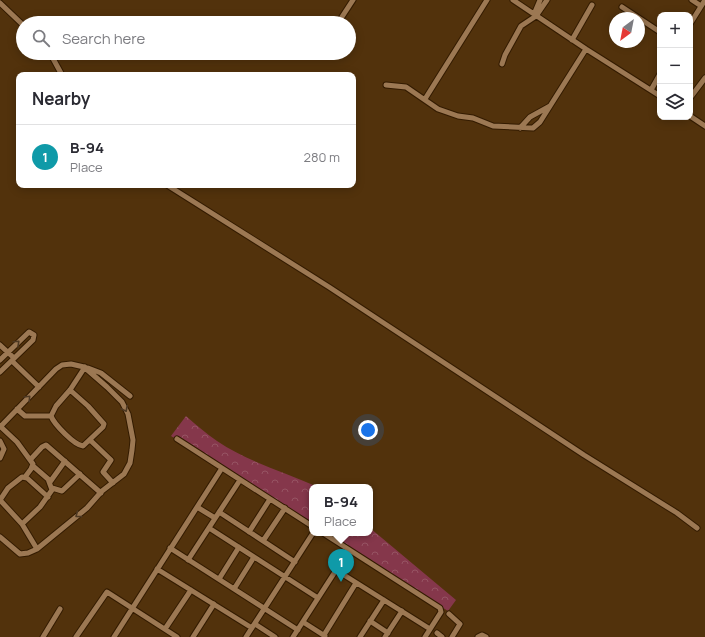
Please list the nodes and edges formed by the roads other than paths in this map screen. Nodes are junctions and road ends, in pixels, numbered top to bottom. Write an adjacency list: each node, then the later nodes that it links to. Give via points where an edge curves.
1 (353, 0): 12 (street)
2 (487, 0): 27 (street)
3 (513, 0): 11 (street)
4 (540, 0): 11 (street)
5 (546, 0): 11 (street)
6 (692, 0): 8 (street)
7 (0, 3): 13 (street)
8 (704, 3): 14 (street)
9 (592, 6): 16 (street)
10 (622, 7): 15 (street)
11 (535, 15): 16 (street); 19 (street, via 522,26)
12 (343, 16)
13 (16, 18)
14 (693, 20)
15 (657, 30)
16 (572, 40): 17 (street)
17 (586, 49): 24 (street); 28 (street)
18 (54, 60): 20 (street)
19 (502, 64)
20 (60, 72)
21 (705, 78): 26 (street)
22 (657, 79): 24 (street)
23 (386, 85): 27 (street, via 403,86)
24 (651, 90): 25 (street)
25 (657, 94)
26 (693, 94)
27 (425, 99): 31 (street, via 438,109 458,116 473,118 489,125)
28 (550, 106): 31 (street, via 530,117); 31 (street, via 536,126)
29 (693, 118): 30 (street)
30 (705, 126)
31 (520, 128)
32 (172, 188): 69 (street, via 329,287)
33 (0, 345): 34 (street)
34 (8, 352): 35 (street); 35 (street, one-way to 35, via 31,332 34,338); 36 (street)
35 (13, 359): 38 (street); 39 (street)
36 (0, 360)
37 (86, 368): 39 (street, via 74,364 62,366); 40 (street); 41 (street, via 101,373); 57 (street, one-way to 57, via 122,402 130,419 133,440 131,458 126,472)
38 (0, 372)
39 (39, 387): 42 (street, one-way to 39)
40 (70, 390): 43 (street); 46 (street, via 104,424)
41 (130, 396)
42 (17, 409): 43 (street, via 27,416); 44 (street)
43 (51, 416): 46 (street, via 78,445 83,446)
44 (0, 426): 49 (street, via 17,442)
45 (177, 439): 52 (street)
46 (90, 440): 57 (street, via 111,460 103,472)
47 (0, 441): 48 (street, via 4,449)
48 (0, 458)
49 (30, 460): 50 (street, via 44,445); 51 (street)
50 (65, 460): 53 (street); 56 (street)
51 (33, 466): 54 (street); 56 (street)
52 (222, 468): 55 (street); 62 (street)
53 (80, 474): 58 (street, via 62,491); 59 (street)
54 (25, 477): 60 (street); 66 (street, via 13,484 0,500)
55 (240, 480): 61 (street); 64 (street)
56 (50, 482): 58 (street)
57 (113, 483): 59 (street)
58 (52, 488): 60 (street)
59 (101, 492): 77 (street, one-way to 77, via 87,508)
60 (48, 497): 66 (street)
61 (270, 499): 63 (street); 70 (street)
62 (196, 507): 65 (street); 76 (street)
63 (284, 508): 67 (street); 74 (street)
64 (219, 512): 65 (street); 70 (street)
65 (215, 518): 68 (street)
66 (22, 524): 77 (street)
67 (309, 524)
68 (209, 528): 75 (street); 80 (street)
69 (697, 528)
70 (249, 532): 74 (street)
71 (311, 536): 81 (street)
72 (328, 536): 78 (street)
73 (0, 538): 77 (street, via 20,554)
74 (263, 541): 81 (street)
75 (239, 547): 79 (street); 85 (street)
76 (170, 548): 80 (street); 82 (street)
77 (37, 549)
78 (349, 550): 83 (street); 101 (street, via 440,608 441,612)
79 (254, 557): 84 (street); 87 (street)
80 (188, 560): 85 (street)
81 (295, 562): 84 (street)
82 (157, 569): 88 (street); 92 (street)
83 (336, 570): 86 (street); 89 (street)
84 (285, 577): 89 (street); 93 (street)
85 (219, 580): 87 (street)
86 (356, 583): 90 (street); 104 (street)
87 (234, 589): 93 (street)
88 (191, 590): 91 (street); 100 (street)
89 (318, 598): 98 (street)
90 (384, 600): 95 (street); 97 (street)
91 (214, 604): 99 (street); 110 (street)
92 (132, 608): 100 (street); 106 (street); 108 (street, via 106,592)
93 (265, 608): 99 (street); 102 (street)
94 (60, 609): 107 (street)
95 (402, 611): 101 (street); 105 (street)
96 (449, 614): 117 (street, via 460,624)
97 (370, 621): 105 (street); 114 (street)
98 (302, 622): 102 (street); 104 (street)
99 (254, 626): 111 (street); 112 (street)
100 (165, 629): 109 (street)
101 (430, 629): 115 (street)
102 (298, 630): 113 (street)
103 (437, 633): 116 (street)
104 (321, 635)
105 (387, 635)
106 (116, 636)
107 (43, 637)
108 (76, 637)
109 (177, 637)
110 (193, 637)
111 (246, 637)
112 (276, 637)
113 (293, 637)
114 (360, 637)
115 (425, 637)
116 (442, 637)
117 (452, 637)
118 (478, 637): 119 (street)
119 (486, 637)

